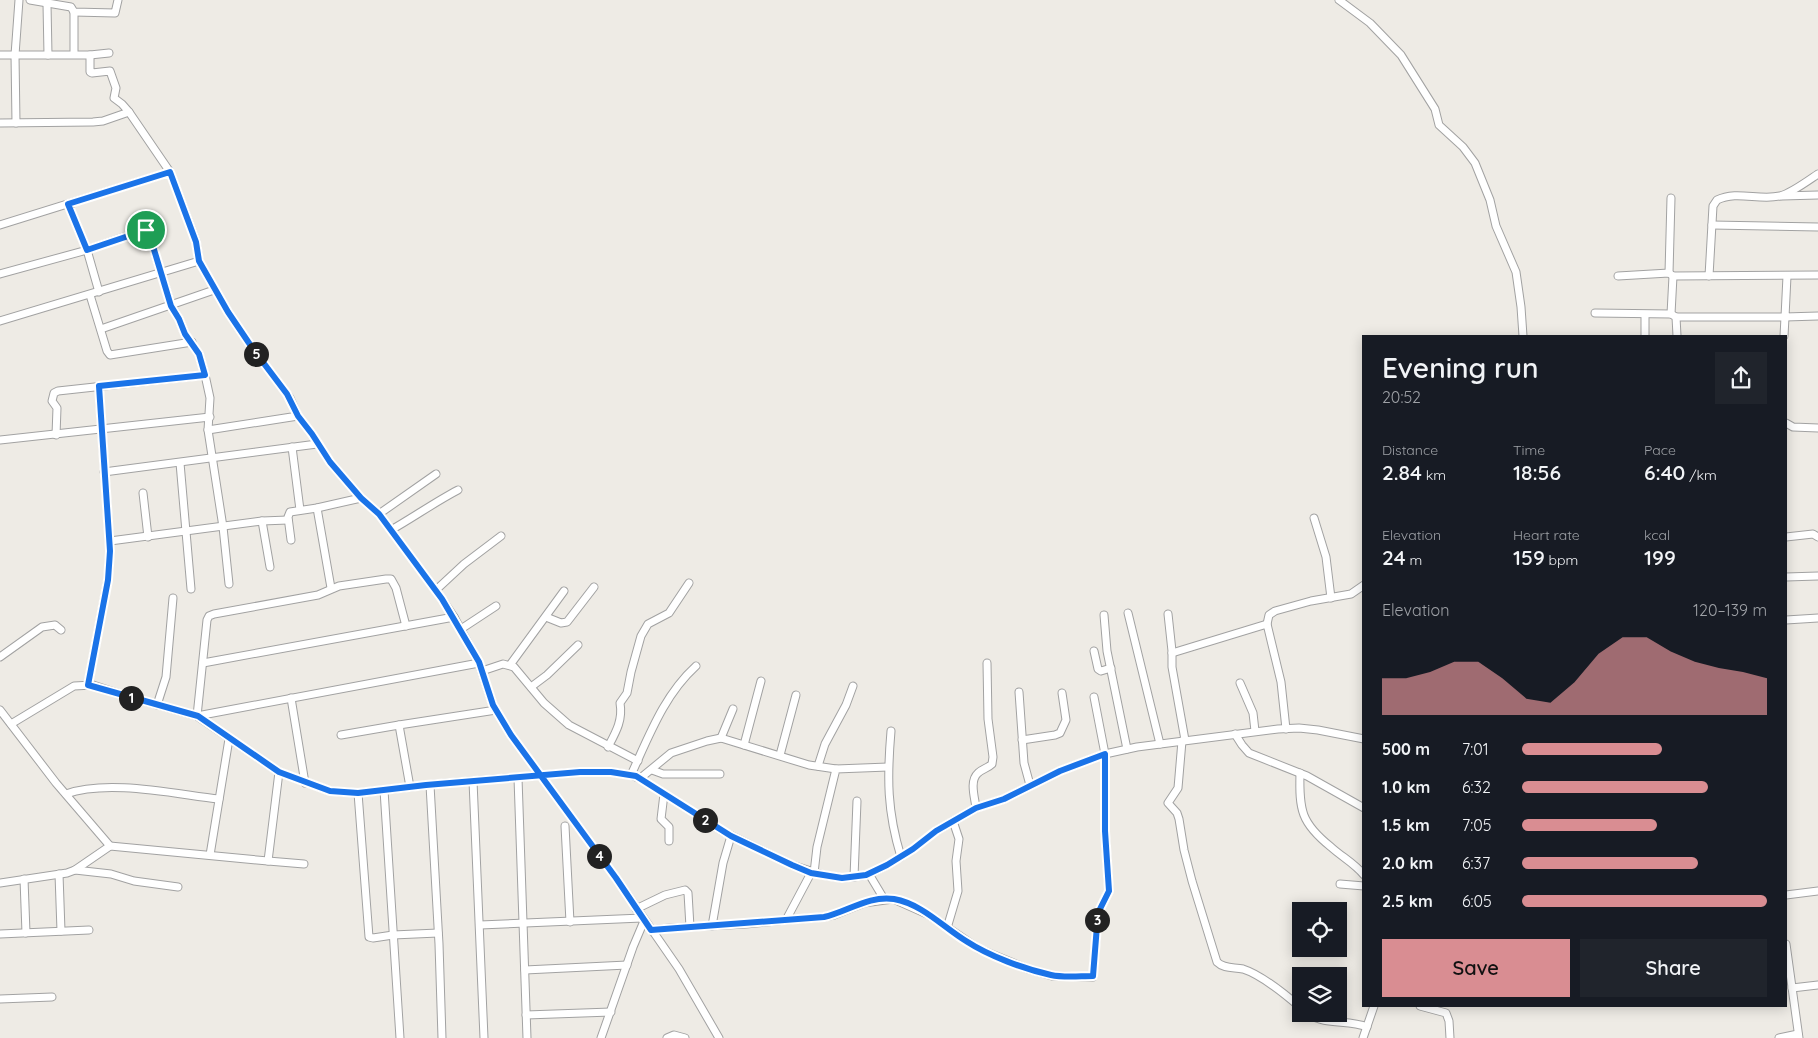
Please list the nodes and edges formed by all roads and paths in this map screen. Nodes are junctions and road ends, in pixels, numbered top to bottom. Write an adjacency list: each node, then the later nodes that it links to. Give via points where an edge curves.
1 (19, 0): 10 (street)
2 (30, 0): 5 (street)
3 (118, 0): 6 (street, via 115,13)
4 (1340, 0): 45 (street, via 1370,23 1401,55 1433,106 1439,125 1475,163 1490,200 1496,226 1516,272)
5 (48, 4): 6 (street); 11 (street)
6 (72, 6): 8 (street)
7 (109, 53): 12 (street)
8 (74, 54): 11 (street); 12 (street)
9 (0, 55): 10 (street)
10 (15, 55): 11 (street); 15 (street)
11 (48, 55)
12 (90, 55): 13 (street, via 90,72 110,71 116,88 114,98)
13 (129, 112): 15 (street, via 103,121); 16 (street)
14 (0, 123): 15 (street)
15 (16, 123)
16 (170, 172): 21 (street); 26 (street, via 196,242)
17 (1818, 174): 19 (street)
18 (1818, 195): 19 (street)
19 (1782, 196): 23 (street, via 1754,198 1732,195 1721,198 1713,206)
20 (1671, 198): 29 (street)
21 (68, 204): 22 (street); 25 (street)
22 (0, 225)
23 (1712, 225): 24 (street); 32 (street)
24 (1818, 227)
25 (87, 250): 27 (street, via 146,230); 28 (street); 35 (street)
26 (199, 261): 27 (street); 34 (street)
27 (161, 273): 35 (street); 37 (street)
28 (0, 274)
29 (1671, 274): 31 (street); 32 (street); 40 (street)
30 (1818, 275): 33 (street)
31 (1618, 276)
32 (1709, 276): 33 (street)
33 (1787, 276): 42 (street)
34 (214, 290): 37 (street); 52 (street, via 290,398)
35 (99, 292): 36 (street)
36 (90, 295): 43 (street); 44 (street)
37 (171, 306): 44 (street); 49 (street)
38 (1594, 313): 39 (street)
39 (1644, 315): 40 (street); 46 (street)
40 (1674, 316): 42 (street); 47 (street)
41 (1818, 316): 42 (street)
42 (1785, 317): 48 (street)
43 (0, 321)
44 (101, 329): 49 (street, via 110,355)
45 (1523, 335)
46 (1645, 335)
47 (1677, 335)
48 (1784, 335)
49 (192, 342): 50 (street)
50 (205, 375): 51 (street); 53 (street)
51 (99, 386): 56 (street); 58 (street, via 54,393)
52 (298, 416): 57 (street); 60 (street)
53 (210, 417): 56 (street); 57 (street)
54 (1787, 424): 55 (street, via 1793,427)
55 (1818, 428)
56 (103, 429): 58 (street); 64 (street)
57 (208, 430): 62 (street)
58 (56, 435): 59 (street)
59 (0, 440)
60 (317, 444): 61 (street); 68 (street)
61 (292, 446): 62 (street); 70 (street)
62 (213, 459): 63 (street); 75 (street)
63 (180, 462): 64 (street); 77 (street)
64 (104, 472): 83 (street)
65 (436, 474): 71 (street)
66 (458, 490): 76 (street)
67 (143, 493): 79 (street)
68 (361, 498): 69 (street); 71 (street)
69 (317, 508): 70 (street); 91 (street)
70 (300, 510): 73 (street, via 290,512)
71 (379, 514): 76 (street)
72 (1314, 518): 96 (street, via 1326,556)
73 (288, 520): 74 (street); 82 (street)
74 (262, 521): 75 (street); 84 (street)
75 (223, 527): 77 (street); 88 (street)
76 (390, 530): 93 (street)
77 (186, 532): 79 (street); 92 (street)
78 (500, 536): 93 (street)
79 (148, 537): 83 (street)
80 (1787, 537): 81 (street, via 1813,534)
81 (1818, 537)
82 (291, 540)
83 (110, 541): 122 (street, via 108,580)
84 (270, 567)
85 (1818, 576): 86 (street)
86 (1787, 577)
87 (688, 583): 149 (street, via 669,613 648,624 641,636 627,693 620,704 619,727)
88 (229, 584)
89 (1362, 586): 96 (street, via 1353,593)
90 (594, 587): 102 (street, via 567,622)
91 (331, 588): 106 (street, via 391,579); 114 (street, via 318,595 209,616)
92 (191, 589)
93 (436, 590): 101 (street)
94 (564, 591): 102 (street)
95 (173, 598): 130 (street, via 166,677)
96 (1331, 598): 105 (street, via 1275,611 1269,615)
97 (496, 606): 107 (street)
98 (1128, 613): 147 (street)
99 (1168, 614): 111 (street)
100 (1104, 615): 118 (street)
101 (454, 617): 106 (street); 107 (street)
102 (546, 617): 116 (street)
103 (1818, 618): 104 (street)
104 (1787, 620)
105 (1267, 624): 111 (street); 137 (street, via 1281,682)
106 (406, 626): 114 (street)
107 (461, 629): 113 (street)
108 (61, 630): 112 (street, via 55,625 42,627)
109 (578, 645): 124 (street)
110 (1094, 651): 118 (street, via 1098,669)
111 (1172, 653): 146 (street)
112 (0, 657)
113 (479, 662): 119 (street); 129 (street)
114 (203, 663): 134 (street)
115 (987, 664): 177 (street, via 988,719 993,757 992,764 978,772 974,779)
116 (510, 665): 119 (street); 124 (street)
117 (696, 666): 153 (street, via 669,696 646,738)
118 (1111, 668): 150 (street)
119 (482, 671): 133 (street)
120 (761, 681): 148 (street)
121 (1240, 683): 139 (street, via 1253,713)
122 (88, 685): 130 (street); 135 (street, via 74,686)
123 (853, 686): 154 (street)
124 (531, 687): 149 (street, via 563,721)
125 (1019, 692): 145 (street)
126 (1062, 693): 145 (street, via 1066,720 1060,733)
127 (796, 695): 152 (street)
128 (1094, 697): 151 (street)
129 (292, 698): 134 (street); 166 (street)
130 (157, 705): 134 (street)
131 (733, 709): 142 (street)
132 (0, 710): 135 (street)
133 (496, 710): 136 (street); 162 (street)
134 (198, 716): 143 (street)
135 (10, 724): 172 (street)
136 (399, 725): 141 (street); 169 (street)
137 (1286, 728): 139 (street); 144 (street)
138 (891, 731): 155 (street)
139 (1255, 731): 140 (street)
140 (1235, 734): 146 (street); 159 (street, via 1249,753)
141 (341, 735)
142 (721, 738): 148 (street); 157 (street, via 671,754)
143 (229, 739): 158 (street); 174 (street)
144 (1362, 739)
145 (1022, 740): 168 (street)
146 (1184, 741): 147 (street); 224 (street, via 1178,788 1168,803 1179,819 1192,881 1218,962 1221,966 1254,974)
147 (1160, 744): 150 (street)
148 (744, 745): 152 (street)
149 (608, 747): 153 (street)
150 (1127, 749): 151 (street)
151 (1105, 754): 168 (street); 209 (street, via 1109,891 1098,913 1093,976 1052,976 1028,969 979,949)
152 (780, 755): 154 (street)
153 (638, 761): 161 (street)
154 (818, 766): 156 (street)
155 (888, 767): 156 (street); 184 (street, via 890,815)
156 (836, 769): 188 (street)
157 (652, 770): 160 (street, via 663,774); 164 (street)
158 (279, 772): 166 (street); 185 (street)
159 (1300, 773): 176 (street); 189 (street, via 1305,822)
160 (720, 774)
161 (631, 775): 162 (street, via 580,772); 164 (street)
162 (540, 776): 163 (street); 201 (street)
163 (518, 778): 165 (street); 205 (street)
164 (641, 779): 173 (street)
165 (473, 781): 167 (street); 206 (street)
166 (305, 783): 171 (street, via 330,791)
167 (430, 785): 169 (street); 214 (street)
168 (1030, 785): 177 (street, via 1004,799)
169 (410, 786): 170 (street)
170 (384, 790): 171 (street); 216 (street)
171 (358, 793): 216 (street, via 368,936)
172 (66, 794): 174 (street, via 94,787 117,787); 182 (street)
173 (664, 794): 180 (street); 181 (street, via 660,819 668,827)
174 (219, 799): 183 (street)
175 (857, 801): 192 (street)
176 (1362, 807)
177 (976, 808): 178 (street)
178 (953, 820): 184 (street); 209 (street, via 958,839 958,891)
179 (565, 826): 204 (street)
180 (731, 836): 188 (street); 207 (street)
181 (669, 841)
182 (110, 846): 183 (street); 187 (street)
183 (210, 855): 185 (street)
184 (901, 857): 191 (street)
185 (268, 861): 186 (street)
186 (304, 864)
187 (75, 870): 190 (street); 196 (street)
188 (812, 873): 192 (street); 203 (street)
189 (1362, 873)
190 (59, 874): 193 (street); 212 (street)
191 (869, 874): 192 (street); 200 (street)
192 (854, 877)
193 (24, 879): 194 (street); 213 (street)
194 (0, 883)
195 (1340, 884): 197 (street)
196 (178, 886)
197 (1362, 886)
198 (1818, 891): 199 (street)
199 (1787, 895)
200 (884, 899): 203 (street, via 829,916); 209 (street, via 893,899 915,908)
201 (636, 909): 202 (street); 208 (street, via 664,895 684,890 688,894)
202 (643, 920): 204 (street); 211 (street); 218 (street)
203 (786, 920): 207 (street)
204 (570, 922): 205 (street)
205 (524, 923): 206 (street); 219 (street)
206 (480, 925): 234 (street)
207 (712, 926): 208 (street)
208 (690, 927): 211 (street)
209 (946, 928)
210 (89, 930): 212 (street)
211 (651, 930): 239 (street, via 691,988)
212 (61, 931): 213 (street)
213 (26, 933): 215 (street)
214 (438, 933): 216 (street); 233 (street)
215 (0, 934)
216 (393, 935): 232 (street)
217 (1787, 951): 221 (street)
218 (627, 965): 219 (street); 227 (street)
219 (525, 970): 228 (street)
220 (1818, 985): 221 (street)
221 (1792, 988): 231 (street)
222 (52, 997): 223 (street)
223 (0, 999)
224 (1292, 1001)
225 (1374, 1007): 230 (street)
226 (1424, 1007): 241 (street, via 1446,1013 1450,1021)
227 (611, 1012): 228 (street); 236 (street)
228 (526, 1015): 235 (street)
229 (1347, 1022): 230 (street)
230 (1367, 1027): 240 (street)
231 (1799, 1036): 242 (street)
232 (400, 1038)
233 (442, 1038)
234 (484, 1038)
235 (527, 1038)
236 (601, 1038)
237 (667, 1038): 238 (street, via 674,1035)
238 (685, 1038)
239 (718, 1038)
240 (1364, 1038)
241 (1450, 1038)
242 (1779, 1038)

